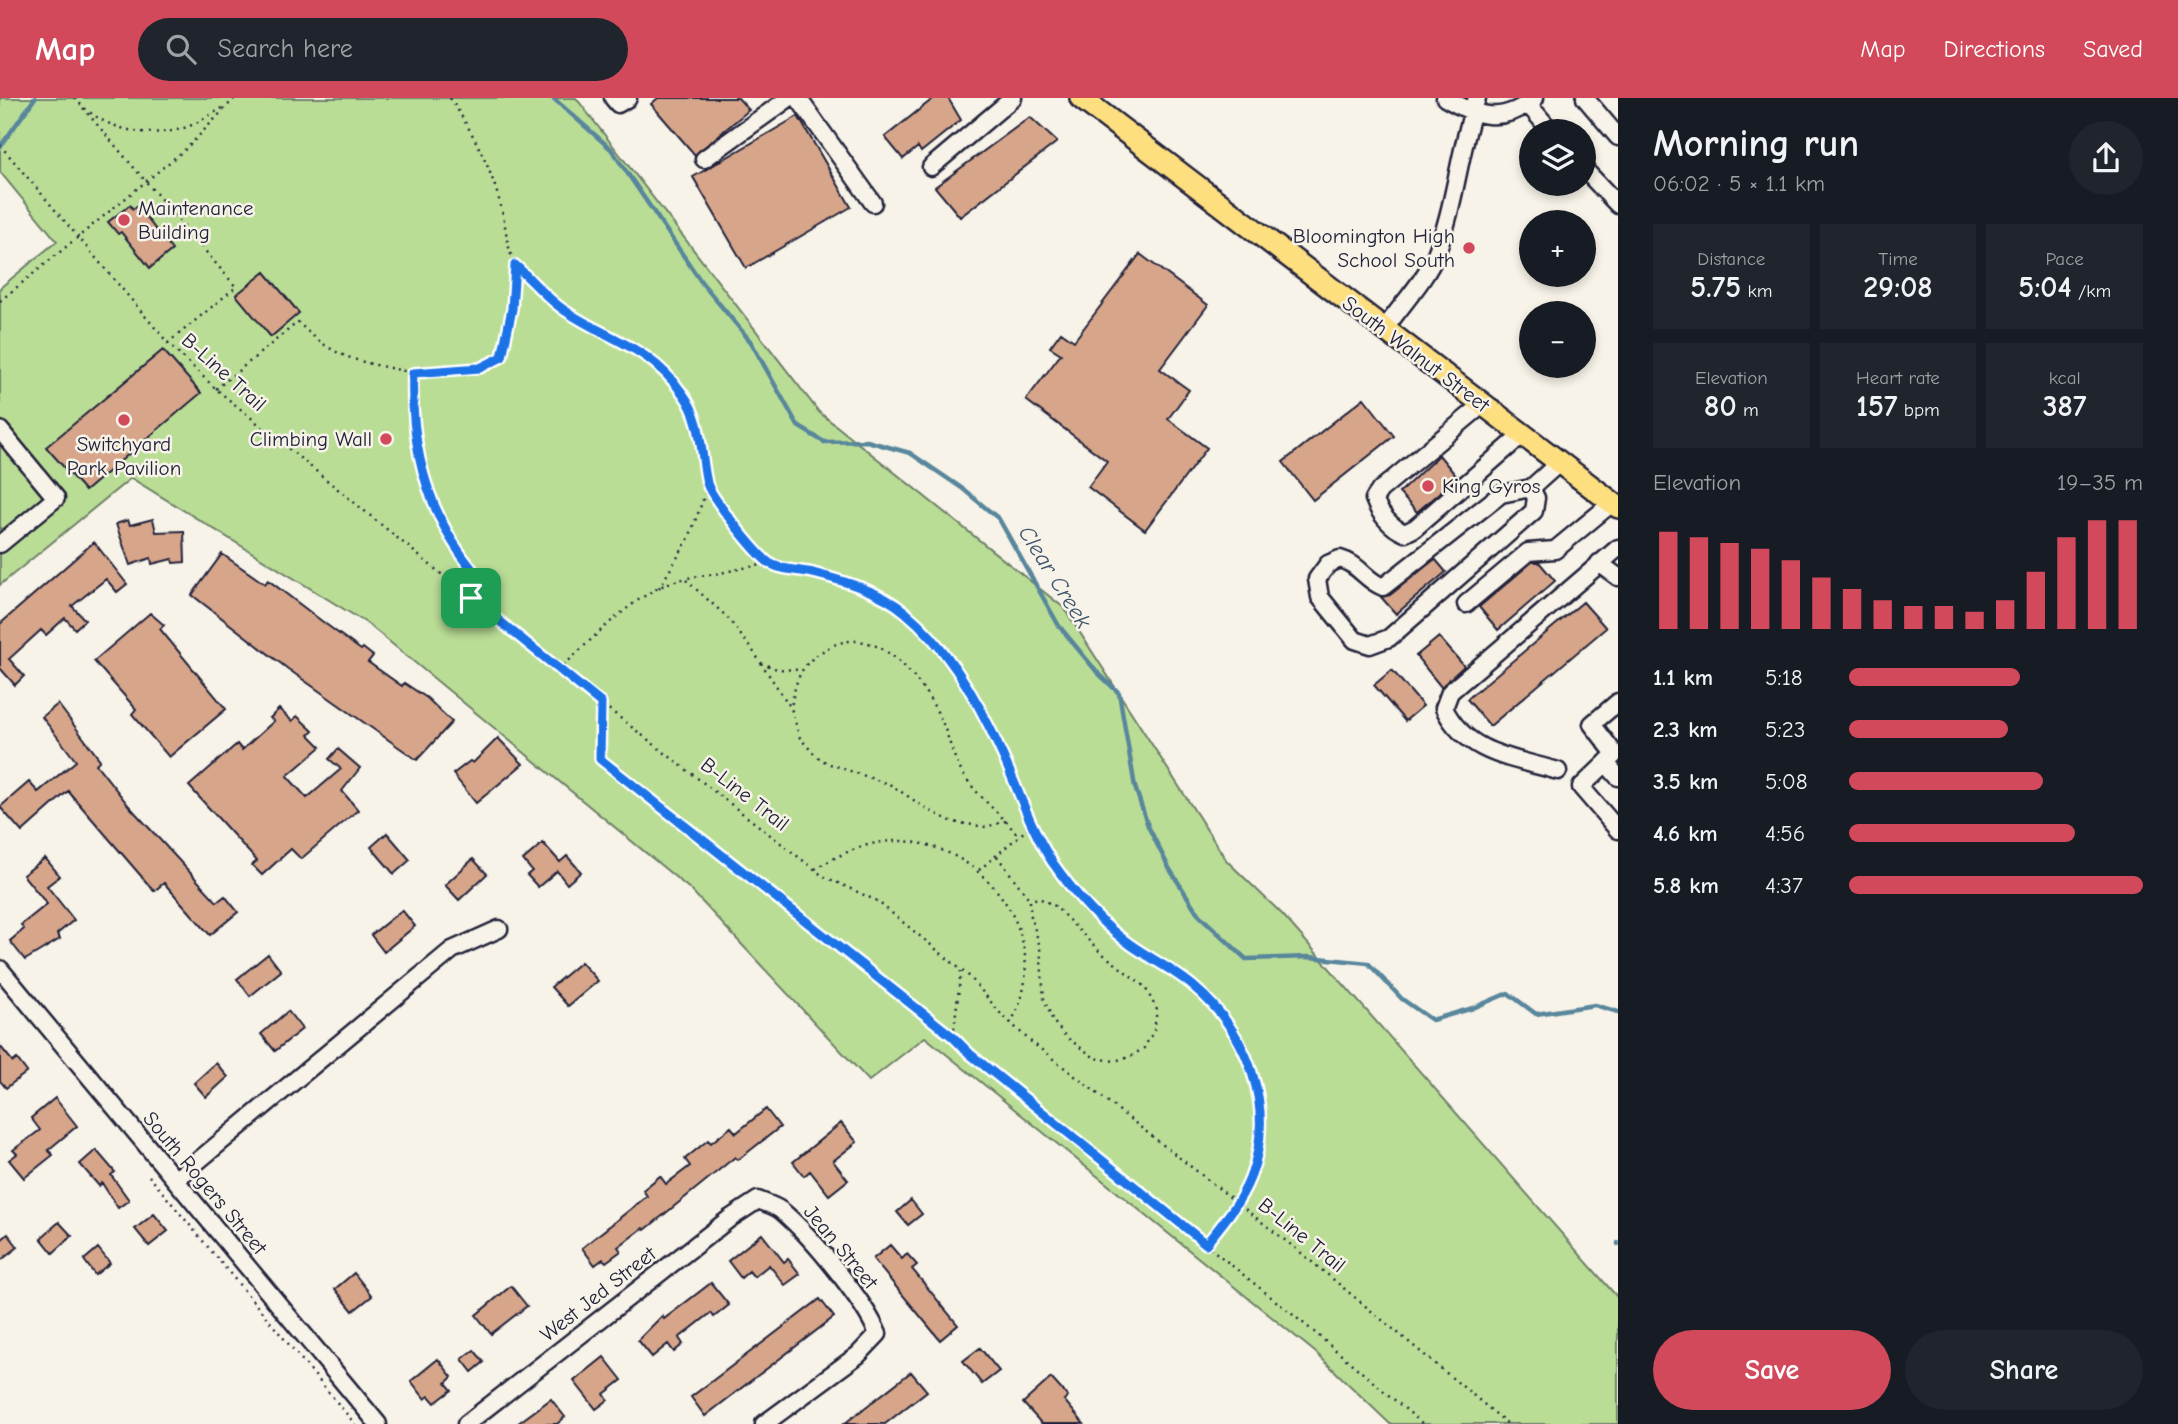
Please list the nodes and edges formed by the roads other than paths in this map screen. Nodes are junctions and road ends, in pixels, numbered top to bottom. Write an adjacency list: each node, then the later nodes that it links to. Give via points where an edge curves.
1 (613, 98): 2 (street, via 618,104)
2 (628, 98)
3 (789, 98): 13 (street)
4 (798, 98): 16 (street)
5 (1013, 98): 14 (street)
6 (1445, 98): 10 (street)
7 (1585, 98): 12 (street)
8 (1083, 99): 18 (main road, South Walnut Street)
9 (1531, 101): 10 (street, via 1504,116 1487,117); 11 (street)
10 (1475, 104): 18 (street, via 1451,209 1434,258)
11 (1543, 119)
12 (1618, 137)
13 (704, 159)
14 (931, 167)
15 (1596, 182): 17 (street)
16 (873, 203)
17 (1618, 205)
18 (1384, 330): 19 (main road, South Walnut Street)
19 (1482, 405): 21 (main road, South Walnut Street); 21 (street, via 1380,490 1374,499 1396,530 1405,533 1415,527)
20 (0, 429): 25 (street, via 56,498)
21 (1522, 435): 22 (main road, South Walnut Street)
22 (1559, 463): 23 (street); 24 (main road, South Walnut Street)
23 (1531, 488): 23 (street, via 1501,494 1382,587 1353,563 1340,559 1328,564 1317,579 1320,597 1355,640 1370,645 1389,638 1534,511 1536,498)
24 (1615, 505): 29 (street, via 1555,550 1528,552)
25 (0, 544)
26 (1618, 548): 27 (street)
27 (1599, 563): 28 (street); 32 (street, via 1450,692 1444,708 1451,723 1476,747)
28 (1618, 577)
29 (1466, 604)
30 (1618, 702): 31 (street, via 1592,724 1615,754)
31 (1606, 762): 33 (street); 34 (street, via 1581,787)
32 (1558, 771)
33 (1618, 777)
34 (1618, 830)
35 (499, 929): 37 (street, via 452,950)
36 (0, 969): 37 (street, South Rogers Street)
37 (175, 1180): 39 (street, South Rogers Street)
38 (758, 1200): 40 (street, West Jed Street); 41 (street, Jean Street, via 781,1209 801,1230 871,1317 878,1334 858,1355)
39 (378, 1424)
40 (466, 1424)
41 (764, 1424)

